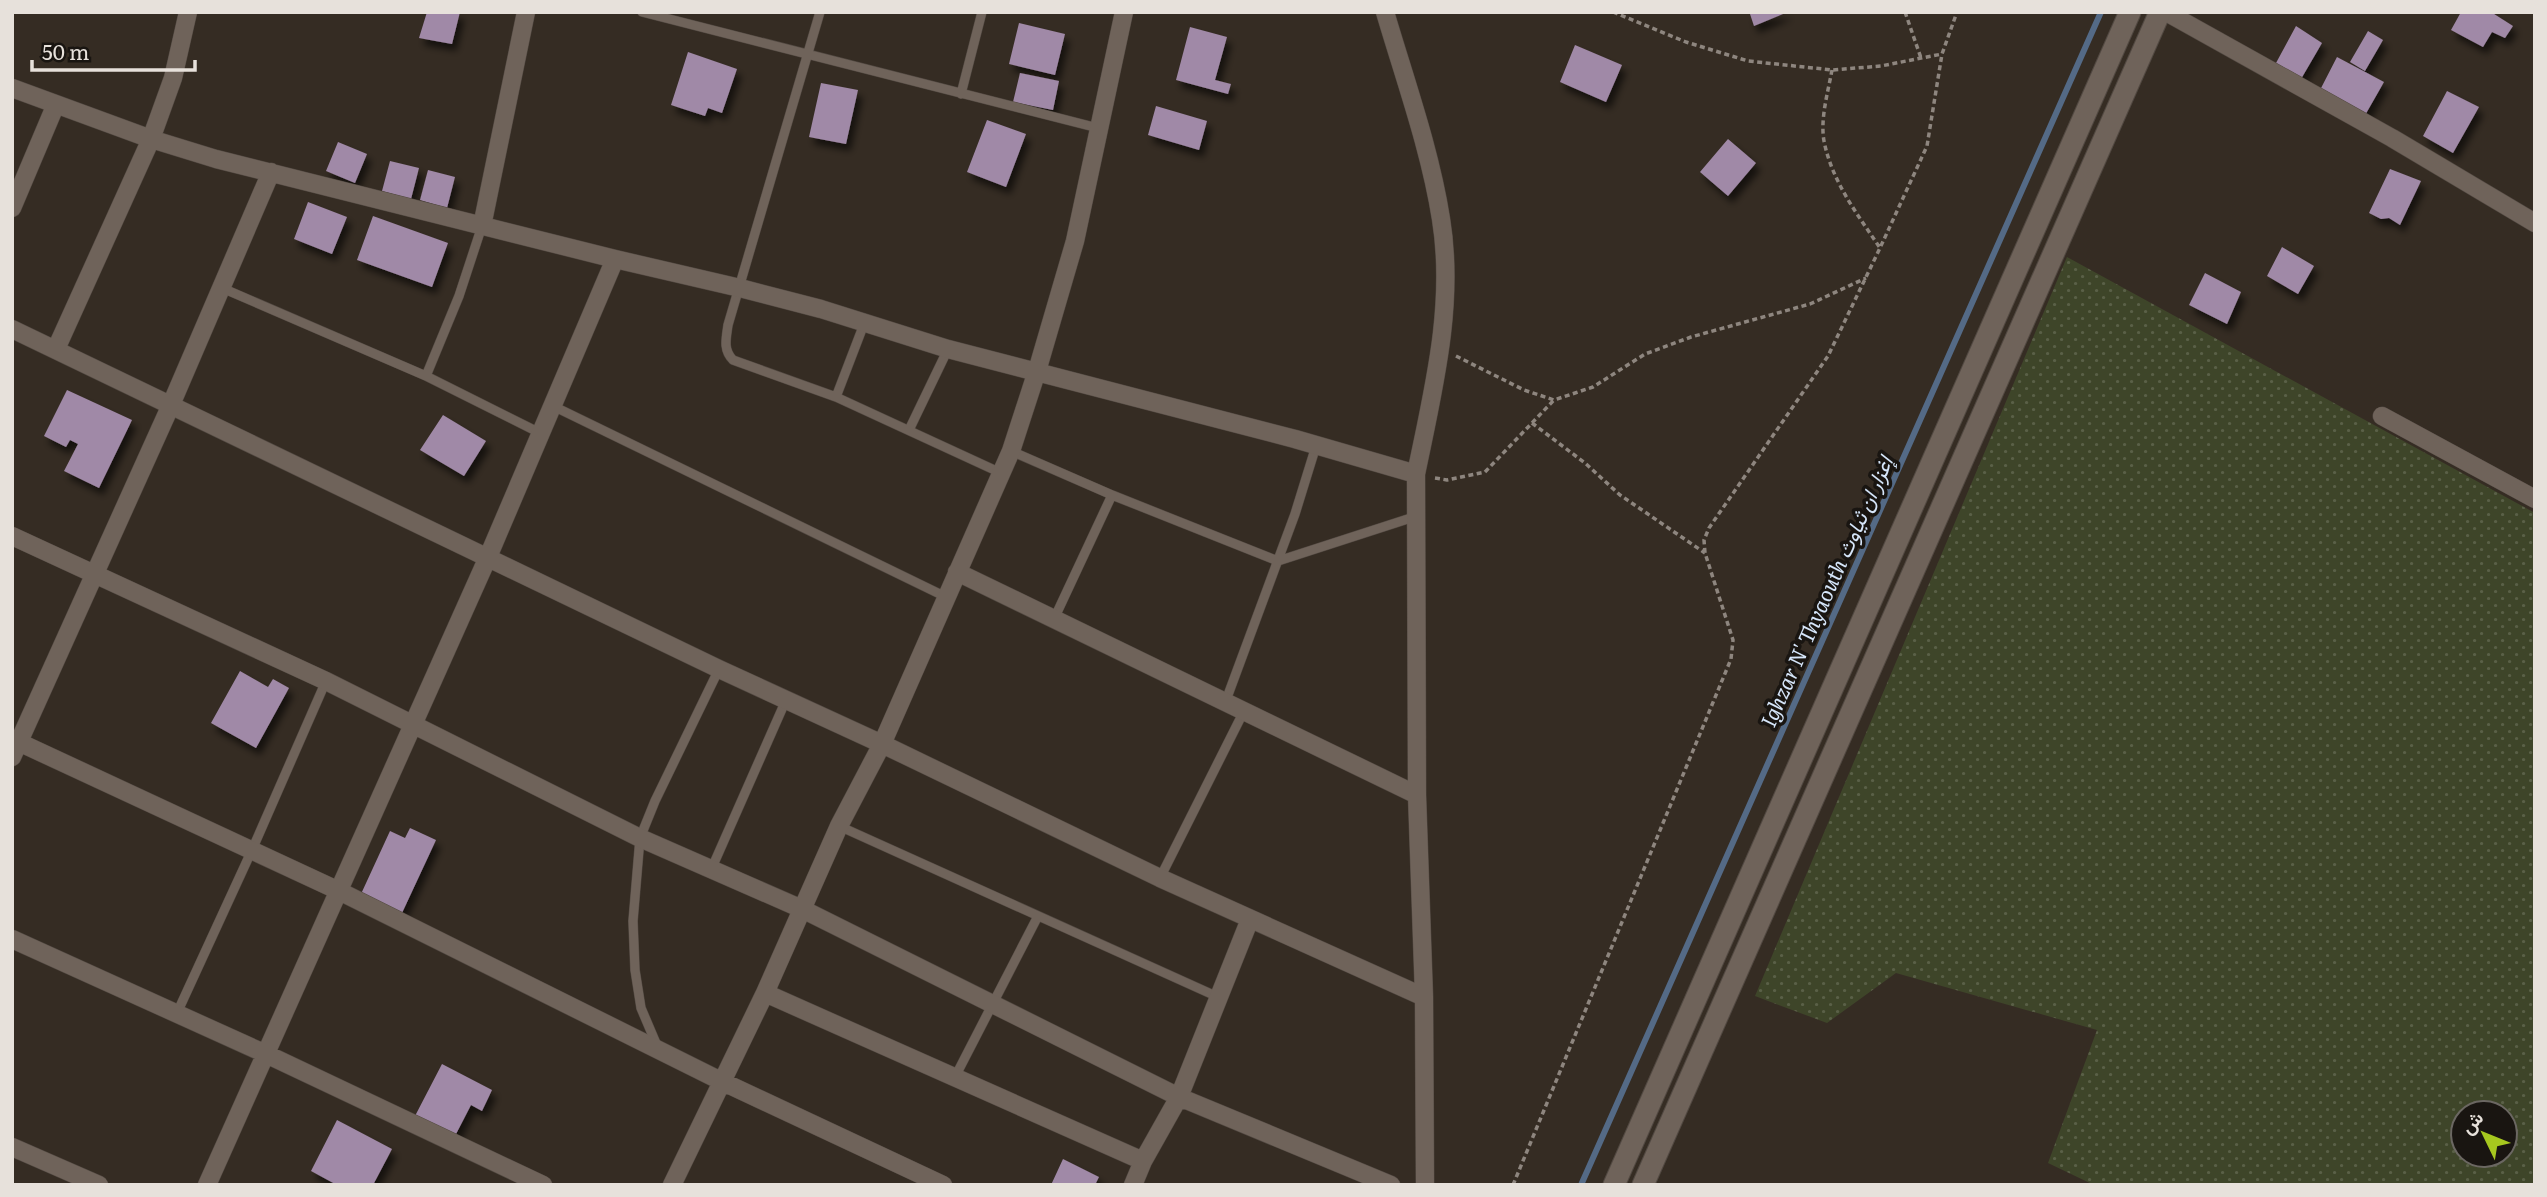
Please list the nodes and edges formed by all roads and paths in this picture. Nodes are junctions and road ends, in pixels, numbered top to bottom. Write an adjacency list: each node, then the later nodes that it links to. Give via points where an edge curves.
1 (188, 12): 22 (street, via 173,78)
2 (526, 12): 26 (street)
3 (642, 12): 14 (lane)
4 (820, 12): 14 (lane)
5 (982, 12): 19 (lane)
6 (1124, 12): 21 (street)
7 (1385, 12): 34 (street, via 1442,221)
8 (1613, 12): 17 (path, via 1748,61)
9 (1905, 12): 16 (path)
10 (1957, 12): 15 (path)
11 (2130, 12): 102 (street)
12 (2160, 12): 103 (street)
13 (2166, 12): 25 (street)
14 (808, 54): 19 (lane); 31 (lane)
15 (1942, 54): 16 (path); 27 (path, via 1927,145)
16 (1921, 58): 17 (path)
17 (1832, 70): 27 (path, via 1824,140 1839,187)
18 (12, 88): 20 (street)
19 (961, 94): 21 (lane)
20 (56, 104): 22 (street); 24 (street)
21 (1098, 128): 37 (street, via 1075,241)
22 (151, 139): 23 (street); 35 (street)
23 (271, 173): 26 (street); 30 (street)
24 (12, 208)
25 (2535, 223)
26 (482, 226): 28 (street); 38 (lane)
27 (1880, 248): 29 (path)
28 (615, 260): 31 (street); 41 (street)
29 (1866, 278): 40 (path, via 1810,304 1645,354 1593,387); 55 (path, via 1828,356 1709,528)
30 (222, 288): 38 (lane); 42 (street)
31 (740, 288): 32 (street); 39 (lane, via 728,325 728,355)
32 (864, 324): 36 (street); 39 (lane)
33 (12, 330): 35 (street)
34 (1442, 348): 40 (path, via 1524,390); 50 (street)
35 (56, 349): 42 (street)
36 (948, 349): 37 (street); 45 (lane)
37 (1037, 372): 47 (street); 48 (street)
38 (426, 376): 46 (lane)
39 (836, 397): 45 (lane)
40 (1555, 400): 44 (path)
41 (553, 406): 46 (street); 60 (lane)
42 (170, 407): 56 (street); 59 (street)
43 (2382, 416): 52 (street)
44 (1532, 423): 50 (path, via 1485,472 1447,480); 55 (path, via 1620,495)
45 (909, 430): 49 (lane)
46 (540, 433): 56 (street)
47 (1316, 446): 50 (street); 57 (lane)
48 (1011, 451): 49 (street); 51 (lane)
49 (1001, 473): 58 (street)
50 (1416, 474): 53 (street)
51 (1112, 495): 57 (lane); 61 (lane)
52 (2535, 499)
53 (1417, 516): 57 (lane); 70 (street)
54 (12, 536): 59 (street)
55 (1705, 553): 101 (path, via 1733,640 1731,659)
56 (488, 557): 62 (street); 67 (street)
57 (1278, 561): 65 (lane)
58 (957, 572): 60 (street); 61 (street)
59 (95, 574): 63 (street); 69 (street)
60 (946, 597): 68 (street)
61 (1054, 619): 65 (street)
62 (719, 670): 64 (street); 72 (lane)
63 (326, 681): 67 (street); 73 (lane)
64 (786, 700): 68 (street); 74 (lane)
65 (1225, 703): 66 (street)
66 (1244, 710): 70 (street); 75 (lane)
67 (413, 723): 72 (street); 76 (street)
68 (882, 744): 71 (street); 75 (street)
69 (15, 746): 73 (street)
70 (1417, 795): 83 (street)
71 (839, 826): 77 (street); 78 (lane)
72 (640, 838): 74 (street); 86 (lane, via 633,921 635,970 641,1008)
73 (252, 850): 76 (street); 85 (lane)
74 (711, 870): 77 (street)
75 (1160, 878): 79 (street)
76 (337, 890): 86 (street); 87 (street)
77 (802, 909): 81 (street); 84 (street)
78 (1038, 916): 82 (lane); 84 (lane)
79 (1250, 919): 82 (street); 83 (street)
80 (12, 940): 85 (street)
81 (765, 993): 88 (street); 89 (street)
82 (1217, 997): 90 (street)
83 (1424, 998): 100 (street)
84 (992, 1004): 88 (lane); 90 (street)
85 (177, 1013): 87 (street)
86 (658, 1050): 89 (street)
87 (266, 1054): 94 (street); 95 (street)
88 (955, 1077): 92 (street)
89 (723, 1082): 96 (street); 97 (street)
90 (1179, 1097): 92 (street); 99 (street)
91 (12, 1147): 93 (street)
92 (1143, 1161): 98 (street)
93 (99, 1185)
94 (207, 1185)
95 (543, 1185)
96 (672, 1185)
97 (943, 1185)
98 (1133, 1185)
99 (1391, 1185)
100 (1425, 1185)
101 (1513, 1185)
102 (1614, 1185)
103 (1643, 1185)

